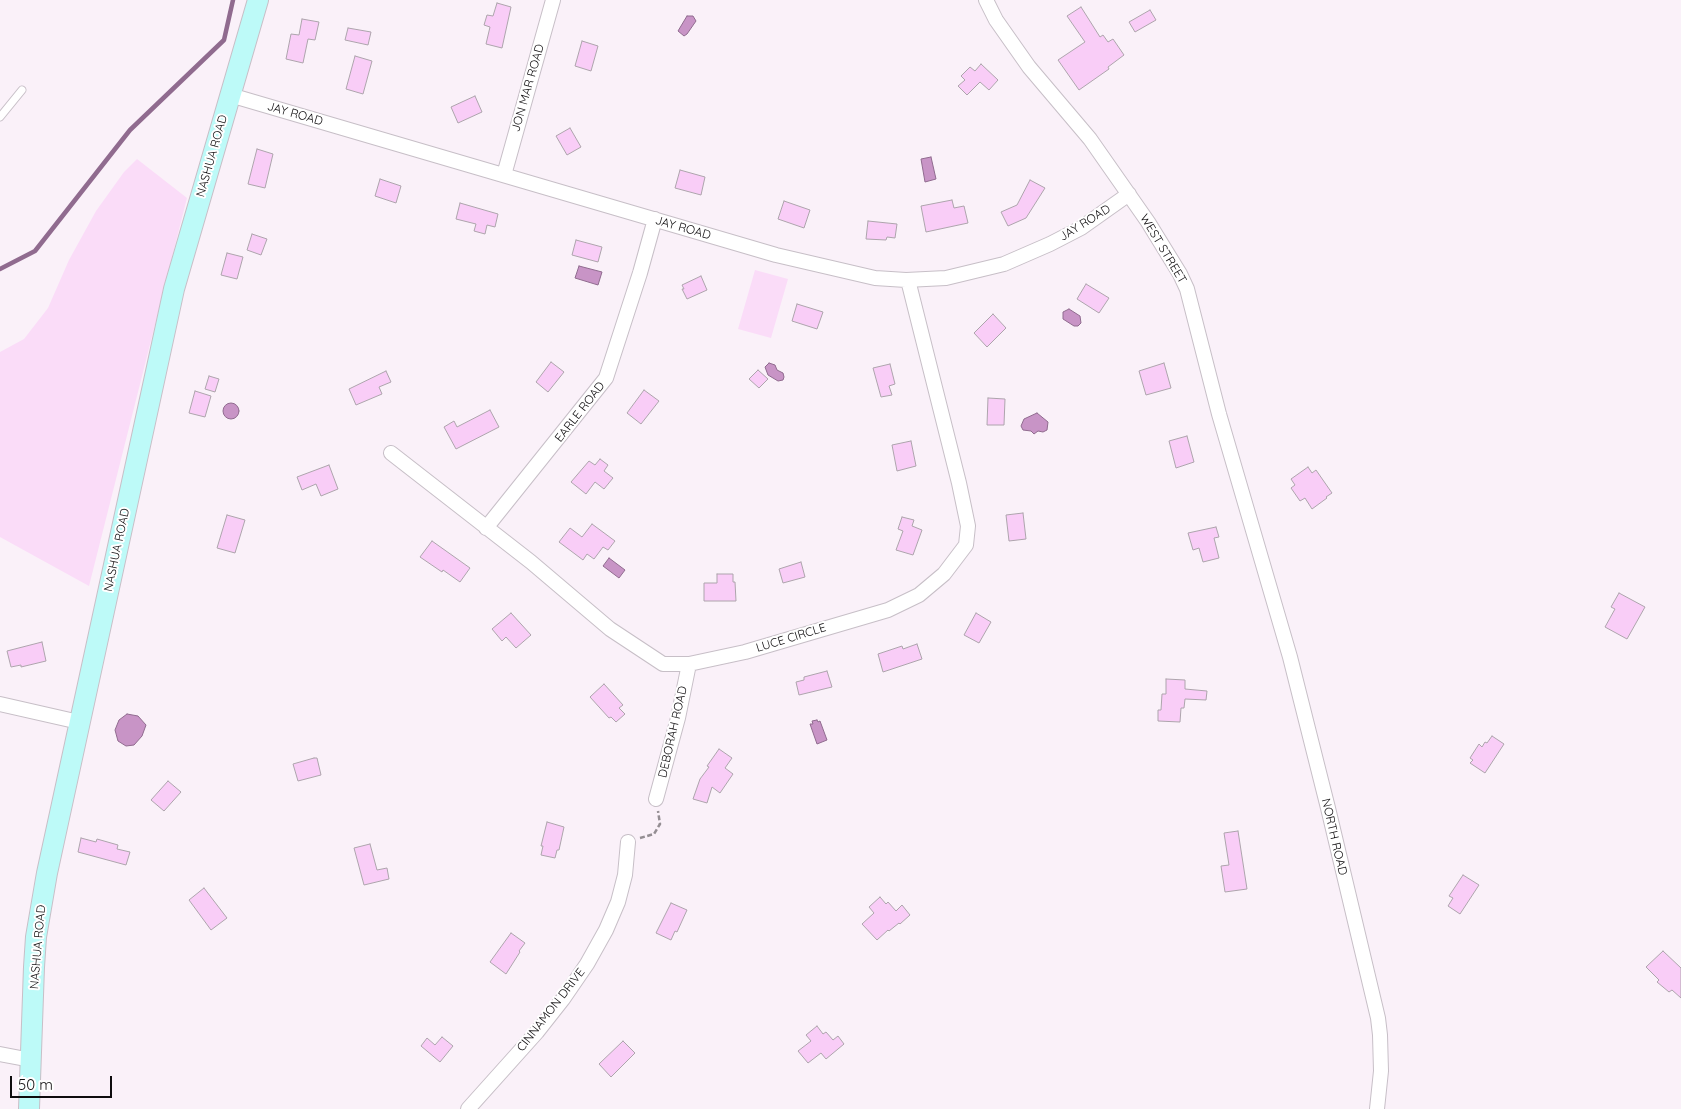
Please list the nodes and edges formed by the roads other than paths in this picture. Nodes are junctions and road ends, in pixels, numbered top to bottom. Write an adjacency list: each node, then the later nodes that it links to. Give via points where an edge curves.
1 (258, 0): 5 (main road, NASHUA ROAD)
2 (553, 0): 7 (street, JON MAR ROAD)
3 (986, 0): 8 (street, WEST STREET, via 1029,67 1090,139)
4 (22, 90): 6 (lane)
5 (230, 95): 7 (street, JAY ROAD); 16 (main road, NASHUA ROAD, via 174,289)
6 (0, 117)
7 (504, 175): 9 (street, JAY ROAD)
8 (1129, 194): 10 (street, JAY ROAD, via 1081,228 1004,264 946,278); 13 (street, WEST STREET, via 1187,289 1218,414)
9 (655, 219): 10 (street, JAY ROAD, via 817,265 875,278); 12 (street, EARLE ROAD, via 606,378)
10 (908, 280): 14 (street, LUCE CIRCLE, via 959,483 968,526 966,545 944,574 919,595 888,610 744,652)
11 (391, 453): 12 (street, LUCE CIRCLE)
12 (486, 528): 14 (street, LUCE CIRCLE, via 610,629 662,664)
13 (1264, 568): 23 (street, NORTH ROAD, via 1290,657 1378,1018 1381,1071)
14 (688, 664): 17 (street, DEBORAH ROAD, via 678,718)
15 (0, 704): 16 (street)
16 (79, 722): 20 (main road, NASHUA ROAD, via 36,937)
17 (656, 799)
18 (628, 842): 22 (street, CINNAMON DRIVE, via 618,902 587,964 537,1032)
19 (0, 1054): 20 (street)
20 (31, 1060): 21 (main road, NASHUA ROAD)
21 (30, 1109)
22 (468, 1109)
23 (1377, 1109)

